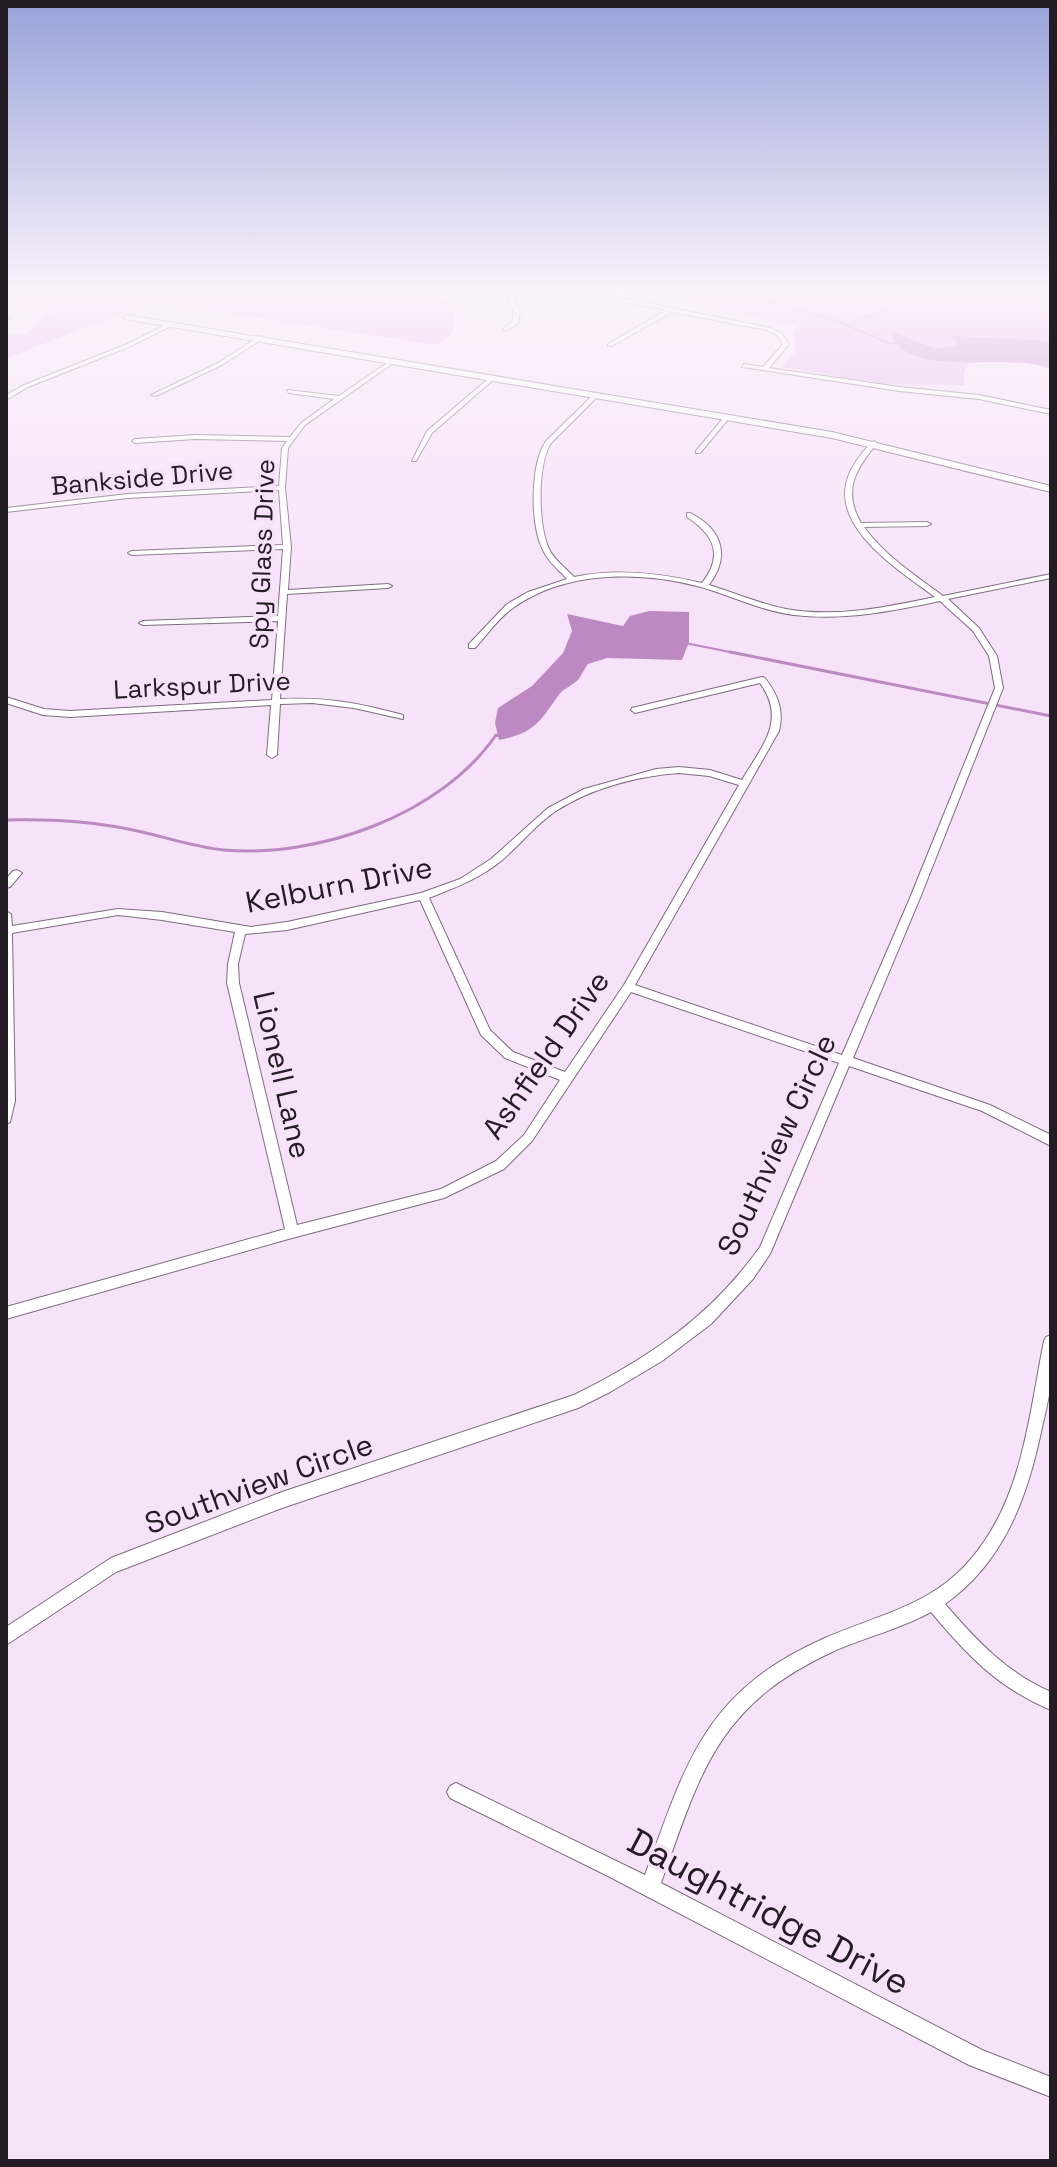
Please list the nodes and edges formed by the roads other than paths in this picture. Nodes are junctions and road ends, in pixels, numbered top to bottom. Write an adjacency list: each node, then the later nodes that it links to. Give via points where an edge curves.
1 (162, 391): 7 (street)
2 (289, 391): 9 (street)
3 (350, 391): 9 (street, Spy Glass Drive)
4 (477, 391): 16 (street, via 429,432)
5 (563, 391): 8 (street)
6 (920, 391): 10 (street)
7 (154, 395)
8 (595, 396): 11 (street); 26 (street, via 549,442 536,473 540,535)
9 (340, 398): 12 (street, Spy Glass Drive)
10 (1051, 412)
11 (727, 417): 14 (street); 15 (street)
12 (289, 439): 13 (street, via 209,436); 17 (street, Spy Glass Drive)
13 (135, 441)
14 (874, 443): 18 (street); 22 (street, Southview Circle, via 857,464 848,492)
15 (698, 452)
16 (414, 460)
17 (282, 488): 19 (street, Bankside Drive, via 113,497); 23 (street, Spy Glass Drive)
18 (1051, 489)
19 (6, 510)
20 (690, 515): 28 (street, via 709,529 720,556)
21 (927, 524): 22 (street)
22 (860, 525): 30 (street, Southview Circle, via 877,549)
23 (287, 547): 24 (street); 29 (street, Spy Glass Drive)
24 (132, 553)
25 (1051, 576): 30 (street)
26 (573, 581): 28 (street, via 638,576); 33 (street, via 518,600)
27 (388, 586): 29 (street)
28 (704, 586): 30 (street, via 768,608 809,614 890,609)
29 (285, 592): 31 (street, Spy Glass Drive)
30 (942, 598): 47 (street, Southview Circle, via 987,643 999,688)
31 (282, 618): 32 (street); 35 (street, Spy Glass Drive)
32 (143, 623)
33 (472, 646)
34 (6, 700): 35 (street, Larkspur Drive, via 70,714)
35 (276, 703): 37 (street, Larkspur Drive, via 334,701); 38 (street, Spy Glass Drive)
36 (635, 710): 39 (street, Ashfield Drive, via 762,680 775,698 778,718)
37 (400, 717)
38 (272, 755)
39 (744, 783): 42 (street, Kelburn Drive, via 679,770 587,791 551,810 484,870); 46 (street, Ashfield Drive)
40 (17, 873): 41 (street)
41 (6, 885)
42 (423, 896): 45 (street, Kelburn Drive, via 287,926); 48 (street, via 485,1032 509,1055)
43 (6, 914): 44 (street)
44 (7, 930): 45 (street, Kelburn Drive, via 118,912); 49 (street)
45 (241, 930): 51 (street, Lionell Lane, via 233,983)
46 (628, 987): 47 (street); 48 (street, Ashfield Drive)
47 (845, 1061): 50 (street, via 986,1108); 55 (street, Southview Circle, via 755,1267 705,1319 643,1366 578,1401 282,1500 111,1566)
48 (566, 1077): 51 (street, Ashfield Drive, via 528,1138 483,1176 444,1193)
49 (6, 1119)
50 (1051, 1141)
51 (292, 1232): 52 (street, Ashfield Drive)
52 (6, 1313)
53 (1051, 1341): 54 (street, via 1007,1520 972,1570)
54 (934, 1603): 56 (street, via 981,1658); 58 (street, via 780,1670 734,1709 693,1774)
55 (6, 1637)
56 (1051, 1701)
57 (456, 1792): 58 (street, Daughtridge Drive)
58 (650, 1887): 59 (street, Daughtridge Drive, via 976,2058)
59 (1051, 2087)

